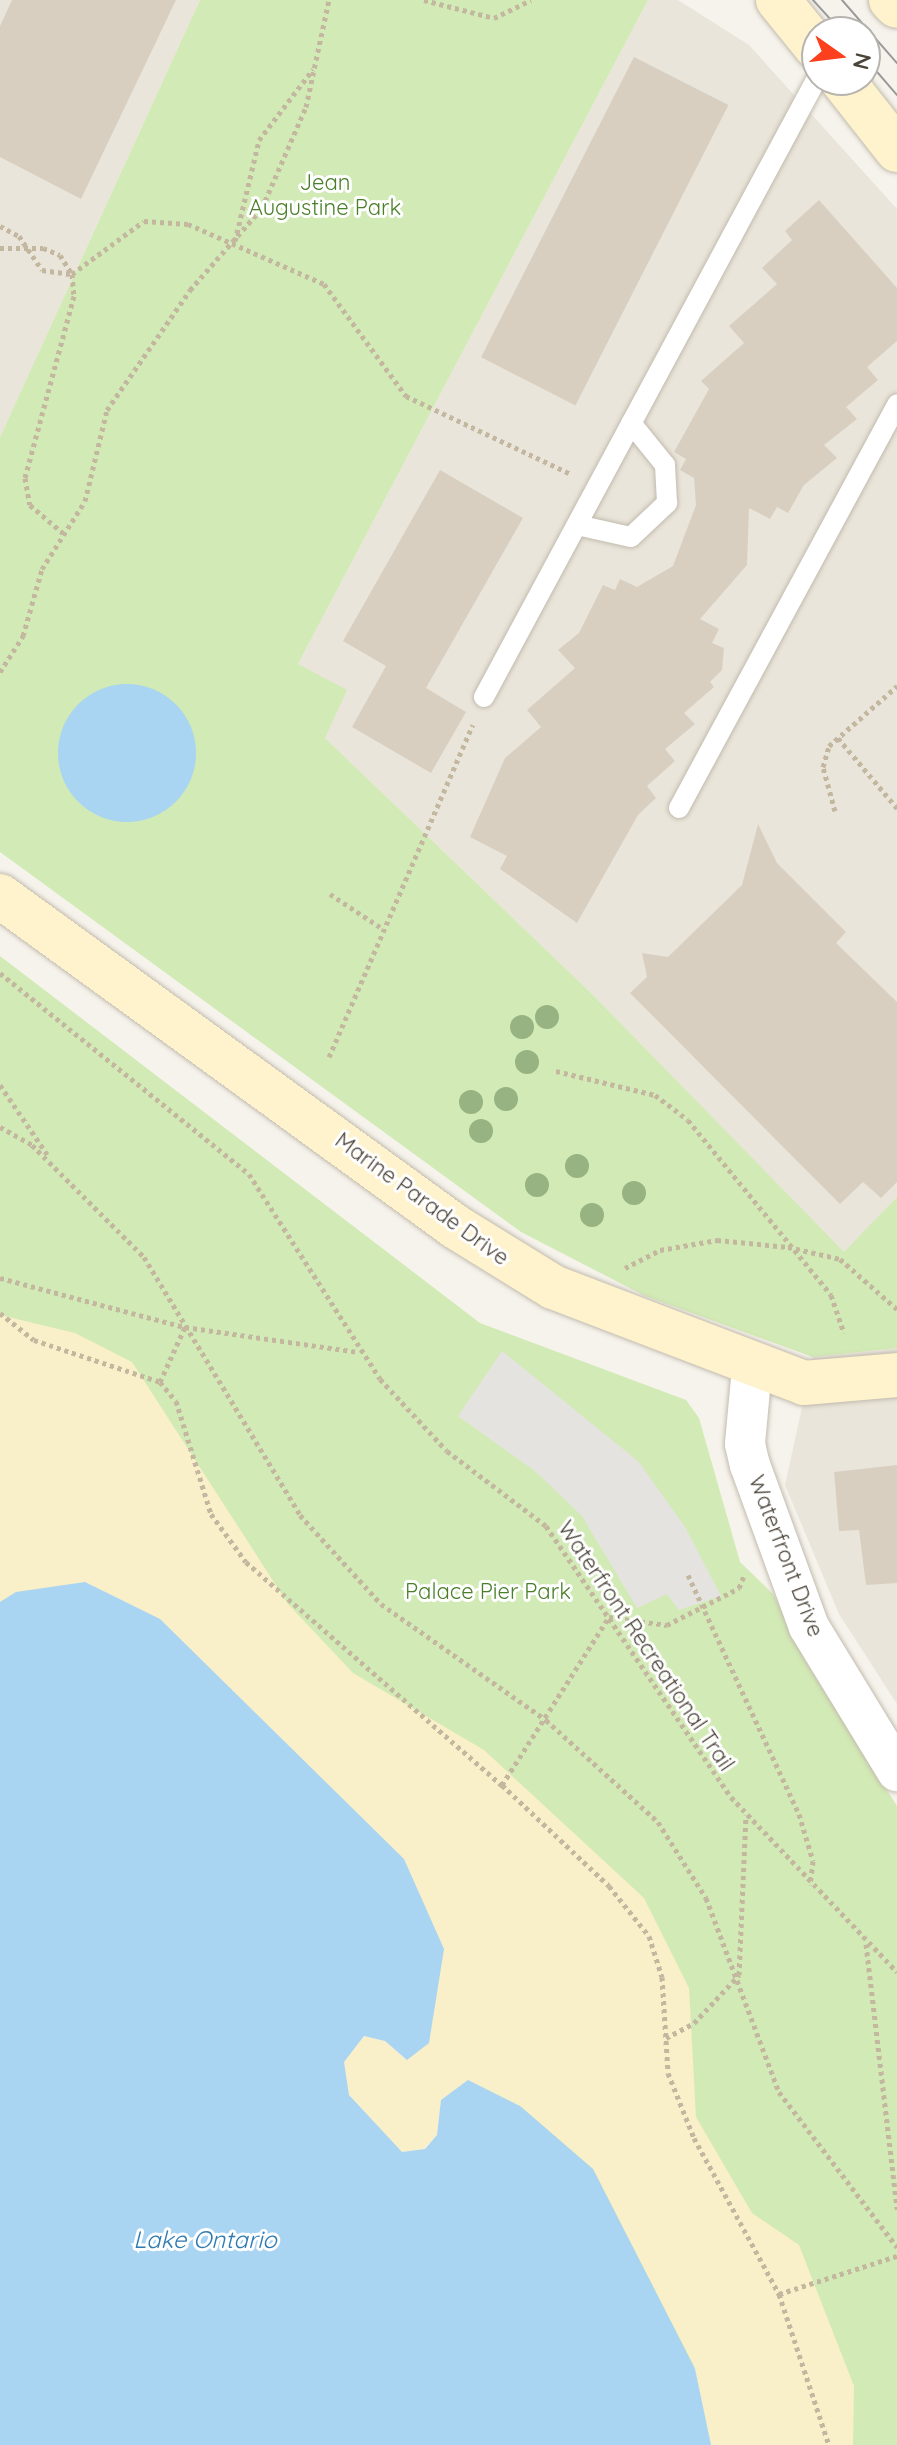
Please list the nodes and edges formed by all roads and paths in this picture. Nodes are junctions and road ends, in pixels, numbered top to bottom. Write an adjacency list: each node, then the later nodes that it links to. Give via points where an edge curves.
1 (329, 0): 8 (path)
2 (424, 0): 3 (path, via 487,18)
3 (531, 0)
4 (778, 0): 7 (street)
5 (891, 0): 6 (street)
6 (897, 6)
7 (801, 28)
8 (313, 68): 13 (path, via 306,107 269,195); 13 (path, via 259,140)
9 (807, 96): 18 (lane)
10 (855, 96): 11 (street)
11 (897, 150)
12 (0, 226): 15 (path, via 19,236)
13 (232, 246): 16 (path, via 155,218); 19 (path, via 334,293 406,396); 21 (path, via 190,290 107,410 89,492)
14 (0, 248): 15 (path)
15 (25, 251): 16 (path, via 42,270); 16 (path, via 60,255)
16 (72, 274): 21 (path, via 74,296 25,478 39,518)
17 (897, 404): 26 (lane)
18 (631, 423): 19 (lane); 20 (lane, via 665,465 667,503 631,537)
19 (598, 487): 20 (lane)
20 (577, 525): 24 (lane)
21 (63, 533): 22 (path, via 39,574 23,636)
22 (0, 672)
23 (897, 686): 25 (path)
24 (484, 697): 31 (path)
25 (838, 738): 27 (path); 28 (path, via 823,767)
26 (679, 808)
27 (897, 808)
28 (835, 811)
29 (330, 894): 31 (path)
30 (0, 896): 46 (street, Marine Parade Drive, via 502,1259)
31 (380, 927): 33 (path, via 359,999)
32 (0, 973): 45 (path, Waterfront Recreational Trail, via 249,1174)
33 (329, 1057)
34 (556, 1071): 38 (path, via 655,1095 677,1111)
35 (0, 1085): 37 (path)
36 (0, 1127): 37 (path)
37 (52, 1163): 43 (path, via 144,1257)
38 (788, 1247): 39 (path, via 717,1240 660,1250); 41 (path, via 840,1259); 44 (path, via 831,1295)
39 (625, 1268)
40 (0, 1278): 43 (path)
41 (897, 1309)
42 (0, 1313): 48 (path, via 34,1340)
43 (185, 1327): 45 (path); 48 (path); 53 (path, via 300,1515 371,1593)
44 (844, 1333)
45 (360, 1352): 52 (path, Waterfront Recreational Trail, via 415,1421 538,1517)
46 (752, 1368): 47 (street, Marine Parade Drive, via 804,1383); 54 (street, Waterfront Drive, via 745,1444 750,1465 809,1627)
47 (897, 1375)
48 (160, 1382): 55 (path, via 176,1401 211,1514 246,1562)
49 (747, 1568): 51 (path, via 739,1588)
50 (688, 1575): 51 (path)
51 (705, 1609): 52 (path, via 667,1625); 57 (path, via 799,1814 813,1861)
52 (609, 1617): 53 (path); 56 (path, Waterfront Recreational Trail, via 663,1706)
53 (546, 1720): 55 (path); 60 (path, via 658,1822 706,1898)
54 (897, 1771)
55 (502, 1785): 61 (path, via 609,1886 649,1936 662,1977)
56 (746, 1814): 57 (path, Waterfront Recreational Trail); 60 (path)
57 (810, 1886): 58 (path, Waterfront Recreational Trail)
58 (866, 1944): 59 (path, Waterfront Recreational Trail); 62 (path)
59 (897, 1972)
60 (739, 1975): 61 (path, via 694,2023); 63 (path, via 779,2092)
61 (666, 2038): 65 (path, via 668,2073 694,2138)
62 (897, 2209)
63 (897, 2247)
64 (897, 2256): 65 (path)
65 (779, 2294): 66 (path)
66 (829, 2445)

